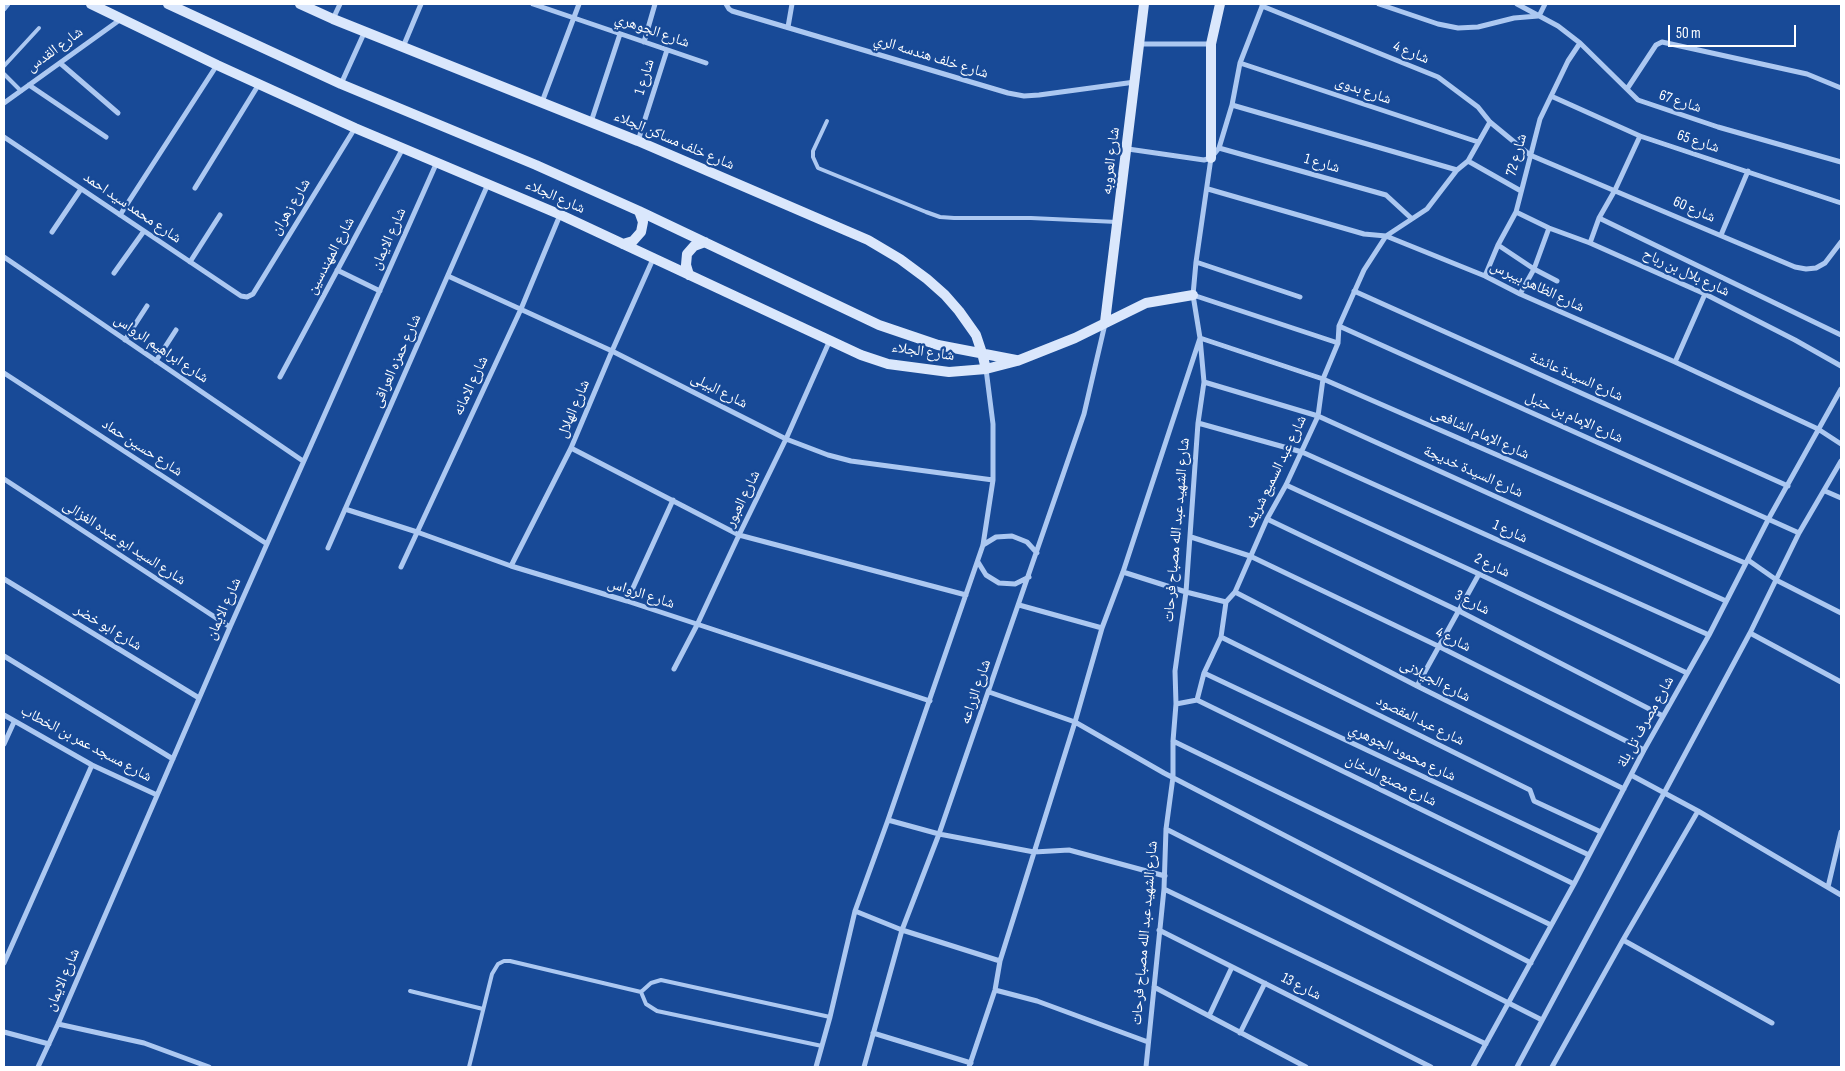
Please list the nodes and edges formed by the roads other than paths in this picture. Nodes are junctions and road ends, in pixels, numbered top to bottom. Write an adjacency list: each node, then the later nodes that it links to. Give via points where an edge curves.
1 (8, 4): 19 (street)
2 (91, 4): 21 (street, شارع الجلاء)
3 (168, 4): 42 (street, شارع الجلاء)
4 (300, 4): 23 (street, شارع خلف مساكن الجلاء)
5 (340, 4): 23 (street)
6 (421, 4): 32 (street)
7 (533, 4): 17 (street, شارع الجوهري)
8 (579, 4): 22 (street)
9 (655, 4): 28 (street)
10 (726, 4): 24 (street, شارع خلف هندسه الري, via 732,11)
11 (792, 4): 24 (street)
12 (1144, 4): 30 (street, شارع العروبه)
13 (1220, 4): 31 (street)
14 (1379, 4): 20 (street, via 1458,28)
15 (1517, 4): 20 (street, شارع 67)
16 (1545, 4): 20 (street)
17 (540, 5): 22 (street, شارع الجوهري)
18 (1262, 5): 36 (street, شارع الشهيد عبد الله مصباح فرحات); 54 (street, شارع 4, via 1438,77 1478,107)
19 (4, 9)
20 (1538, 16): 29 (street, شارع 67)
21 (121, 18): 34 (street, شارع القدس); 37 (street, شارع الجلاء)
22 (575, 18): 27 (street, شارع الجوهري); 48 (street)
23 (333, 19): 26 (street, شارع خلف مساكن الجلاء)
24 (788, 26): 40 (street, شارع خلف هندسه الري, via 1024,96)
25 (40, 28): 38 (lane)
26 (365, 31): 32 (street, شارع خلف مساكن الجلاء); 42 (street)
27 (620, 34): 28 (street, شارع الجوهري); 53 (street)
28 (644, 42): 33 (street, شارع الجوهري)
29 (1580, 43): 45 (street, شارع 67); 47 (street, شارع 72)
30 (1140, 44): 31 (street); 40 (street, شارع العروبه)
31 (1211, 44): 65 (street)
32 (403, 47): 48 (street, شارع خلف مساكن الجلاء)
33 (667, 50): 35 (street, شارع الجوهري); 59 (street, شارع 1)
34 (60, 63): 43 (street, شارع القدس); 51 (street)
35 (706, 63)
36 (1240, 63): 50 (street, شارع الشهيد عبد الله مصباح فرحات); 60 (street, شارع بدوى)
37 (216, 64): 41 (street, شارع الجلاء); 80 (street)
38 (4, 66)
39 (4, 74): 46 (lane)
40 (1135, 82): 63 (street, شارع العروبه)
41 (259, 84): 55 (street, شارع الجلاء); 72 (street)
42 (341, 84): 78 (street, شارع الجلاء)
43 (29, 85): 46 (street, شارع القدس); 58 (street)
44 (1841, 88): 45 (street, via 1807,74 1662,42 1656,45)
45 (1627, 89): 68 (street, شارع 67, via 1638,100 1659,108)
46 (21, 91): 49 (street, شارع القدس)
47 (1550, 96): 56 (street, شارع 65); 64 (street, شارع 72)
48 (542, 102): 53 (street, شارع خلف مساكن الجلاء)
49 (4, 103)
50 (1232, 105): 62 (street, شارع الشهيد عبد الله مصباح فرحات); 69 (street)
51 (118, 113)
52 (827, 121): 85 (lane, via 812,157 818,168 940,217)
53 (590, 122): 59 (street, شارع خلف مساكن الجلاء)
54 (1490, 122): 60 (street); 64 (street, شارع 4)
55 (355, 128): 61 (street, شارع الجلاء); 112 (street, شارع زهران, via 253,294)
56 (1640, 136): 70 (street, شارع 65); 75 (street)
57 (4, 137): 73 (street, شارع محمد سيد احمد)
58 (106, 137)
59 (638, 141): 125 (street, شارع خلف مساكن الجلاء, via 868,240 900,259 927,279 959,311 976,335)
60 (1478, 142): 66 (street)
61 (404, 148): 67 (street, شارع الجلاء); 101 (street, شارع المهندسين)
62 (1219, 148): 65 (street, شارع الشهيد عبد الله مصباح فرحات); 83 (street, شارع 1, via 1386,195)
63 (1128, 149): 65 (street, via 1204,160); 85 (street, شارع العروبه)
64 (1530, 155): 75 (street, شارع 60); 76 (street, شارع 72)
65 (1212, 158): 74 (street, شارع الشهيد عبد الله مصباح فرحات)
66 (1468, 160): 69 (street); 76 (street)
67 (438, 162): 71 (street, شارع الجلاء); 107 (street, شارع الايمان)
68 (1841, 162)
69 (1457, 170): 83 (street, via 1427,209)
70 (1748, 172): 77 (street, شارع 65); 90 (street)
71 (488, 184): 82 (street, شارع الجلاء); 104 (street, شارع حمزه العراقى)
72 (195, 188)
73 (81, 189): 80 (street, شارع محمد سيد احمد); 88 (street)
74 (1208, 190): 89 (street, شارع الظاهر بيبرس, via 1364,234); 99 (street, شارع الشهيد عبد الله مصباح فرحات)
75 (1615, 190): 84 (street); 90 (street, شارع 60)
76 (1520, 192): 79 (street, شارع 72)
77 (1841, 203)
78 (639, 211): 91 (street, شارع الجلاء); 94 (street, via 643,222 641,232 634,241)
79 (1516, 212): 86 (street, شارع بلال بن رباح); 95 (street, شارع 72)
80 (120, 215): 87 (street, شارع محمد سيد احمد)
81 (220, 215): 98 (street)
82 (560, 215): 94 (street, شارع الجلاء); 115 (street, شارع الامانه)
83 (1411, 218): 89 (street)
84 (1599, 218): 93 (street); 119 (street)
85 (1118, 222): 116 (street, شارع العروبه)
86 (1550, 228): 93 (street, شارع بلال بن رباح); 100 (street)
87 (144, 231): 98 (street, شارع محمد سيد احمد); 102 (street)
88 (52, 232)
89 (1386, 236): 105 (street, شارع الظاهر بيبرس); 108 (street, شارع عبد السميع شريف)
90 (1721, 236): 92 (street, شارع 60, via 1806,269 1825,263)
91 (705, 242): 103 (street, via 694,246 687,254); 125 (street, شارع الجلاء, via 879,325 938,344)
92 (1841, 242)
93 (1590, 243): 110 (street, شارع بلال بن رباح)
94 (623, 244): 97 (street, شارع الجلاء)
95 (1498, 245): 100 (street); 105 (street, شارع 72)
96 (4, 258): 122 (street, شارع ابراهيم الرواس)
97 (653, 259): 103 (street, شارع الجلاء); 124 (street, شارع الهلال)
98 (190, 262): 112 (street, شارع محمد سيد احمد)
99 (1196, 262): 111 (street, شارع الشهيد عبد الله مصباح فرحات); 113 (street)
100 (1534, 269): 106 (street); 109 (street)
101 (337, 270): 107 (street); 132 (street, شارع المهندسين)
102 (114, 273)
103 (689, 275): 121 (street, شارع الجلاء)
104 (448, 276): 115 (street, شارع البيلى); 152 (street, شارع حمزه العراقى)
105 (1485, 276): 109 (street, شارع الظاهر بيبرس)
106 (1557, 281)
107 (380, 291): 143 (street, شارع الايمان)
108 (1354, 291): 117 (street, شارع عبد السميع شريف); 148 (street, شارع السيدة عائشة)
109 (1520, 294): 128 (street, شارع الظاهر بيبرس)
110 (1705, 294): 128 (street); 129 (street, شارع بلال بن رباح)
111 (1193, 295): 116 (street, شارع الجلاء, via 1146,303); 120 (street, شارع الشهيد عبد الله مصباح فرحات); 123 (street)
112 (247, 297)
113 (1300, 297)
114 (147, 306): 122 (street)
115 (520, 309): 124 (street, شارع البيلى); 155 (street, شارع الامانه)
116 (1105, 322): 127 (street, شارع الجلاء); 162 (street, شارع الزراعه, via 1084,414)
117 (1338, 326): 123 (street, شارع عبد السميع شريف); 153 (street, شارع الإمام بن حنبل)
118 (176, 330): 126 (street)
119 (1841, 335)
120 (1200, 338): 133 (street, شارع الإمام الشافعى); 134 (street, شارع الشهيد عبد الله مصباح فرحات); 168 (street)
121 (830, 339): 130 (street, شارع الجلاء, via 888,364 949,372); 139 (street, شارع العبور)
122 (125, 340): 126 (street, شارع ابراهيم الرواس)
123 (1338, 343): 133 (street, شارع عبد السميع شريف)
124 (612, 351): 139 (street, شارع البيلى); 141 (street, شارع الهلال)
125 (982, 353): 127 (street, شارع الجلاء); 130 (street, شارع خلف مساكن الجلاء)
126 (156, 361): 143 (street, شارع ابراهيم الرواس)
127 (1017, 361): 130 (street, شارع الجلاء)
128 (1675, 362): 138 (street, شارع الظاهر بيبرس)
129 (1841, 366)
130 (986, 369): 146 (street, via 993,424)
131 (4, 373): 159 (street, شارع حسين حماد)
132 (280, 377)
133 (1323, 379): 136 (street, شارع عبد السميع شريف); 165 (street, شارع الإمام الشافعى)
134 (1204, 382): 136 (street, شارع السيدة خديجة); 137 (street, شارع الشهيد عبد الله مصباح فرحات)
135 (1841, 390): 138 (street, شارع مصرف تل بلة)
136 (1318, 416): 142 (street, شارع عبد السميع شريف); 176 (street, شارع السيدة خديجة)
137 (1198, 424): 142 (street, شارع 1); 158 (street, شارع الشهيد عبد الله مصباح فرحات)
138 (1818, 429): 140 (street, شارع الظاهر بيبرس); 148 (street, شارع مصرف تل بلة)
139 (786, 439): 146 (street, شارع البيلى, via 850,461); 157 (street, شارع العبور)
140 (1841, 444)
141 (571, 448): 151 (street); 166 (street, شارع الهلال)
142 (1302, 452): 147 (street, شارع عبد السميع شريف); 186 (street, شارع 1)
143 (303, 461): 159 (street, شارع الايمان)
144 (1841, 461): 149 (street)
145 (4, 479): 183 (street, شارع السيد ابو عبده الغزالى)
146 (993, 480): 160 (street)
147 (1286, 486): 154 (street, شارع عبد السميع شريف); 169 (street, شارع 2)
148 (1788, 486): 153 (street, شارع مصرف تل بلة)
149 (1825, 491): 150 (street); 156 (street)
150 (1841, 498)
151 (673, 500): 157 (street); 177 (street)
152 (345, 509): 155 (street, شارع الرواس); 161 (street, شارع حمزه العراقى)
153 (1769, 518): 156 (street, شارع الإمام بن حنبل); 165 (street, شارع مصرف تل بلة)
154 (1266, 519): 163 (street, شارع عبد السميع شريف); 180 (street, شارع 3)
155 (417, 532): 166 (street, شارع الرواس); 167 (street, شارع الامانه)
156 (1800, 533): 172 (street)
157 (739, 535): 175 (street); 182 (street, شارع العبور)
158 (1191, 537): 163 (street, شارع 4); 173 (street, شارع الشهيد عبد الله مصباح فرحات)
159 (267, 544): 183 (street, شارع الايمان)
160 (983, 545): 162 (street, via 996,537 1012,536 1026,542); 164 (street)
161 (328, 548)
162 (1037, 554): 170 (street, شارع الزراعه)
163 (1250, 556): 174 (street, شارع عبد السميع شريف); 188 (street, شارع 4)
164 (978, 562): 170 (street, via 986,575 999,583 1015,584); 175 (street)
165 (1747, 562): 172 (street, شارع الإمام الشافعى); 176 (street, شارع مصرف تل بلة)
166 (511, 566): 177 (street, شارع الرواس)
167 (401, 568)
168 (1123, 572): 173 (street); 184 (street)
169 (1479, 574): 180 (street); 192 (street, شارع 2)
170 (1029, 577): 179 (street, شارع الزراعه)
171 (4, 579): 196 (street, شارع ابو خضر)
172 (1778, 580): 181 (street, شارع الإمام الشافعى); 185 (street)
173 (1186, 592): 178 (street); 199 (street, شارع الشهيد عبد الله مصباح فرحات, via 1175,672)
174 (1235, 592): 178 (street, شارع عبد السميع شريف); 194 (street, شارع الجيلانى)
175 (966, 595): 198 (street)
176 (1726, 601): 186 (street, شارع مصرف تل بلة)
177 (627, 602): 182 (street, شارع الرواس)
178 (1226, 602): 187 (street)
179 (1019, 605): 184 (street); 195 (street, شارع الزراعه)
180 (1459, 611): 188 (street); 201 (street, شارع 3)
181 (1841, 613)
182 (697, 625): 190 (street, شارع العبور); 198 (street, شارع الرواس)
183 (230, 627): 196 (street, شارع الايمان)
184 (1102, 628): 203 (street)
185 (1750, 633): 193 (street); 212 (street)
186 (1709, 635): 192 (street, شارع مصرف تل بلة)
187 (1221, 637): 191 (street); 217 (street, شارع عبد المقصود, via 1530,790 1534,801)
188 (1438, 646): 194 (street); 206 (street, شارع 4)
189 (4, 656): 207 (street)
190 (674, 669)
191 (1204, 673): 197 (street); 221 (street, شارع محمود الجوهري)
192 (1687, 673): 201 (street, شارع مصرف تل بلة)
193 (1841, 682)
194 (1417, 686): 211 (street, شارع الجيلانى)
195 (989, 692): 203 (street); 219 (street, شارع الزراعه)
196 (199, 698): 207 (street, شارع الايمان)
197 (1197, 700): 199 (street); 223 (street, شارع مصنع الدخان)
198 (930, 701): 215 (street)
199 (1176, 704): 204 (street, شارع الشهيد عبد الله مصباح فرحات)
200 (4, 715): 202 (street, شارع مسجد عمر بن الخطاب)
201 (1663, 716): 206 (street, شارع مصرف تل بلة)
202 (14, 722): 205 (street); 208 (street, شارع مسجد عمر بن الخطاب)
203 (1075, 722): 210 (street); 220 (street)
204 (1173, 741): 210 (street, شارع الشهيد عبد الله مصباح فرحات); 228 (street)
205 (4, 744)
206 (1644, 750): 209 (street, شارع مصرف تل بلة)
207 (173, 759): 213 (street, شارع الايمان)
208 (92, 765): 213 (street, شارع مسجد عمر بن الخطاب); 233 (street)
209 (1631, 775): 211 (street, شارع مصرف تل بلة); 212 (street)
210 (1173, 777): 216 (street, شارع الشهيد عبد الله مصباح فرحات); 234 (street)
211 (1624, 790): 217 (street, شارع مصرف تل بلة)
212 (1665, 793): 214 (street); 245 (street)
213 (157, 795): 247 (street, شارع الايمان)
214 (1698, 810): 224 (street); 231 (street)
215 (888, 820): 219 (street); 227 (street)
216 (1166, 828): 222 (street, شارع الشهيد عبد الله مصباح فرحات); 241 (street)
217 (1600, 832): 221 (street, شارع مصرف تل بلة)
218 (1841, 833): 224 (street)
219 (939, 834): 220 (street); 229 (street, شارع الزراعه)
220 (1034, 852): 222 (street, via 1069,850); 232 (street)
221 (1589, 854): 223 (street, شارع مصرف تل بلة)
222 (1165, 876): 225 (street, شارع الشهيد عبد الله مصباح فرحات)
223 (1574, 884): 228 (street, شارع مصرف تل بلة)
224 (1828, 887): 226 (street)
225 (1164, 889): 230 (street, شارع الشهيد عبد الله مصباح فرحات); 253 (street)
226 (1841, 895)
227 (854, 910): 229 (street); 243 (street)
228 (1551, 925): 234 (street, شارع مصرف تل بلة)
229 (902, 930): 232 (street); 249 (street, شارع الزراعه)
230 (1159, 930): 235 (street, شارع 13); 237 (street, شارع الشهيد عبد الله مصباح فرحات)
231 (1623, 940): 246 (street); 266 (street)
232 (1000, 961): 238 (street)
233 (4, 963)
234 (1531, 963): 241 (street, شارع مصرف تل بلة)
235 (1232, 967): 236 (street, شارع 13); 244 (street)
236 (1265, 983): 250 (street); 263 (street, شارع 13)
237 (1154, 987): 244 (street); 251 (street, شارع الشهيد عبد الله مصباح فرحات)
238 (995, 990): 251 (street, via 1037,1001); 255 (street)
239 (410, 991): 242 (lane)
240 (641, 992): 242 (lane, via 510,960 494,968); 243 (lane, via 650,983 662,980); 254 (lane, via 646,1004 657,1011)
241 (1509, 1002): 245 (street); 253 (street, شارع مصرف تل بلة)
242 (483, 1009): 258 (lane)
243 (830, 1016): 254 (street)
244 (1209, 1016): 250 (street)
245 (1542, 1020): 265 (street)
246 (1772, 1023)
247 (58, 1024): 252 (street, شارع الايمان); 257 (street, via 144,1043)
248 (4, 1032): 252 (street)
249 (874, 1033): 255 (street); 260 (street, شارع الزراعه)
250 (1240, 1033): 262 (street)
251 (1148, 1042): 261 (street, شارع الشهيد عبد الله مصباح فرحات)
252 (49, 1044): 256 (street, شارع الايمان)
253 (1486, 1044): 264 (street, شارع مصرف تل بلة)
254 (822, 1046): 259 (street)
255 (970, 1065)
256 (38, 1067)
257 (209, 1067)
258 (470, 1067)
259 (816, 1067)
260 (864, 1067)
261 (1146, 1067)
262 (1306, 1067)
263 (1431, 1067)
264 (1473, 1067)
265 (1517, 1067)
266 (1555, 1067)

